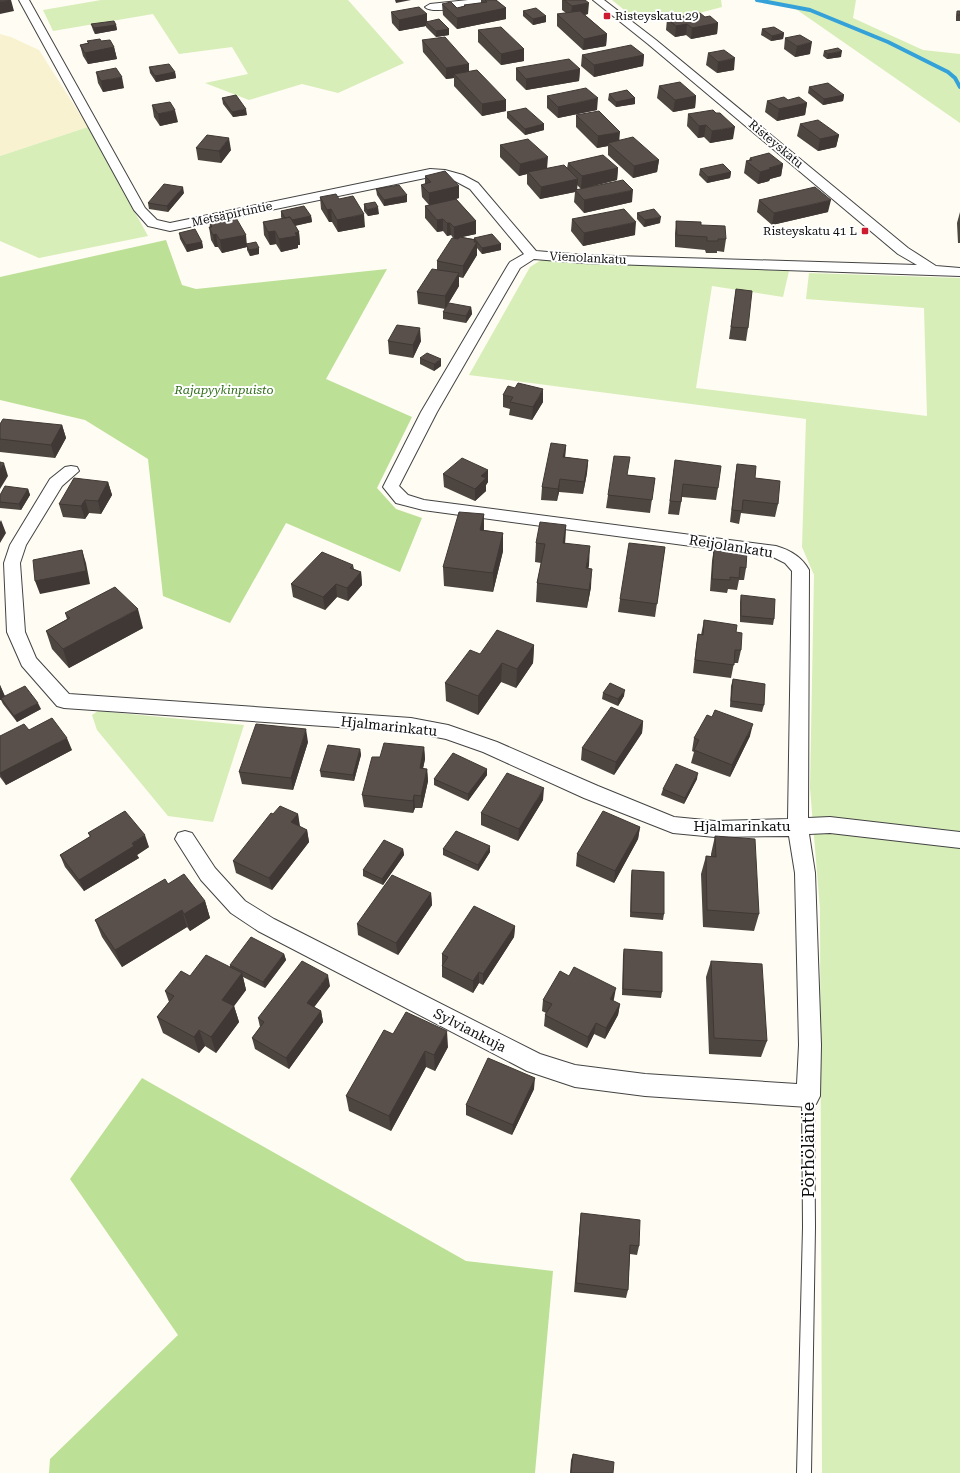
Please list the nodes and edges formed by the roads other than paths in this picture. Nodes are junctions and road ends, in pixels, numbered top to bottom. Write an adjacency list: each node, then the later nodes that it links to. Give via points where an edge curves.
1 (24, 0): 5 (street, Metsäpirtintie, via 140,210 153,223 170,227 430,173 445,174 474,186)
2 (487, 0): 4 (street)
3 (598, 0): 6 (street, Risteyskatu, via 667,54 903,251)
4 (430, 7)
5 (532, 255): 6 (street, Vienolankatu); 9 (street, Vienolankatu, via 515,266 429,412 392,487)
6 (933, 270): 7 (street, Risteyskatu)
7 (960, 272)
8 (71, 471): 10 (street, Hjalmarinkatu, via 56,484 18,545 12,563 16,632 28,661 64,701 434,729 490,747 673,825 715,829)
9 (402, 499): 10 (street, Reijolankatu, via 423,505 776,552 791,559 801,570)
10 (798, 827): 12 (street, Hjalmarinkatu, via 830,825); 13 (street, Pörhöläntie, via 805,873 810,1045)
11 (185, 839): 13 (street, Sylviankuja, via 208,874 238,907 535,1063 575,1076 645,1085)
12 (960, 840)
13 (808, 1096): 14 (lane, Pörhöläntie, via 809,1227)
14 (804, 1473)

